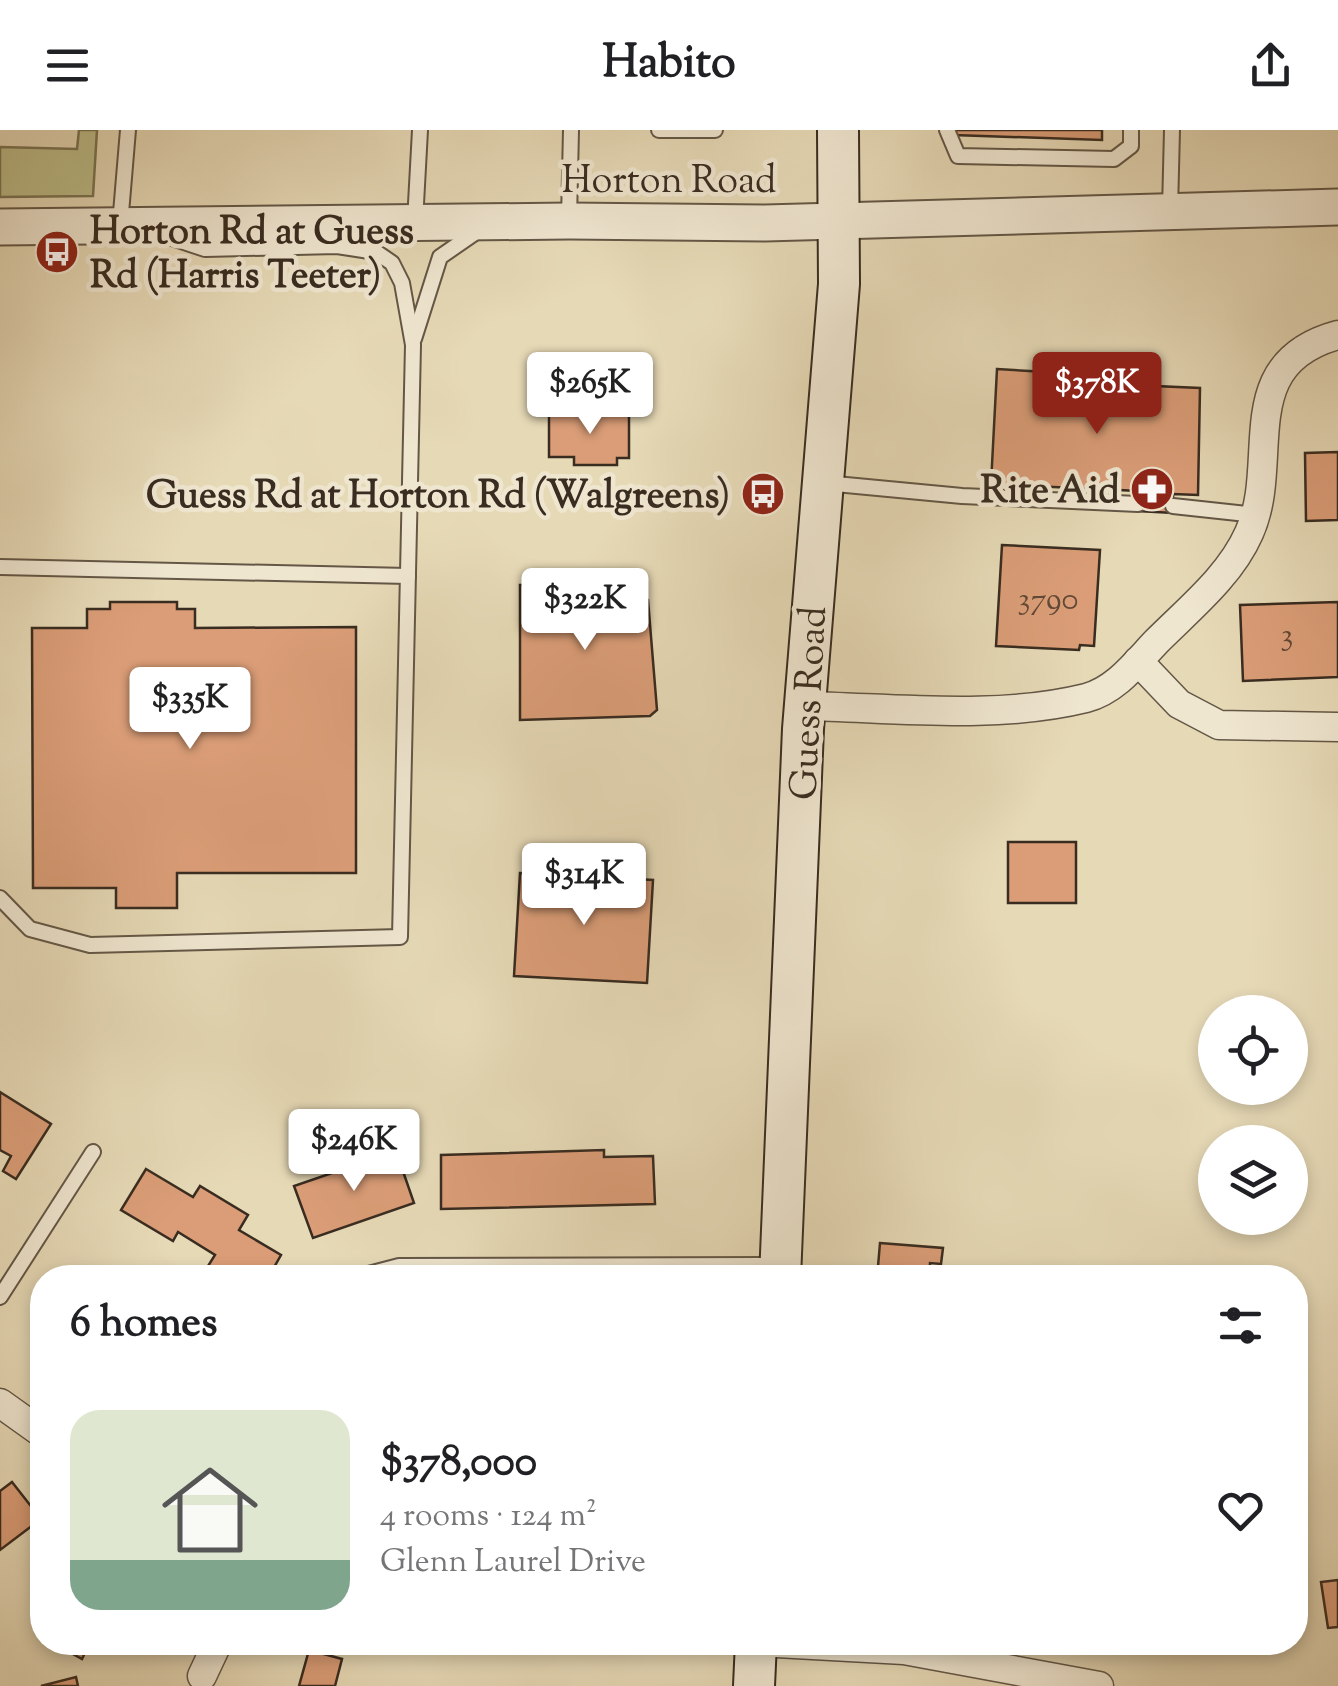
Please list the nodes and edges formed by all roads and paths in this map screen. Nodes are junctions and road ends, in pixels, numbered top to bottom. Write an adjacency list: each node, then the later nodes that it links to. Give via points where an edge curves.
1 (128, 130): 16 (lane)
2 (420, 130): 15 (lane)
3 (571, 130): 12 (lane)
4 (659, 130): 5 (lane)
5 (715, 130)
6 (838, 130): 13 (main road, Guess Road)
7 (947, 130): 8 (lane, via 958,156 1114,158 1132,146)
8 (1131, 130)
9 (1172, 130): 11 (lane)
10 (1338, 207): 11 (street, Horton Road)
11 (1170, 211): 13 (street, Horton Road)
12 (569, 220): 13 (street, Horton Road); 14 (street, Horton Road)
13 (838, 221): 20 (main road, Guess Road)
14 (493, 222): 15 (street, Horton Road); 19 (lane, via 440,257)
15 (415, 223): 16 (street, Horton Road)
16 (128, 226): 17 (street, Horton Road); 19 (lane, via 205,249 337,246 376,252 402,284)
17 (0, 227)
18 (1338, 335): 23 (street, via 1300,350 1271,390)
19 (413, 345): 25 (lane)
20 (820, 482): 21 (lane); 27 (main road, Guess Road)
21 (1138, 504)
22 (1173, 506): 23 (lane)
23 (1256, 515): 26 (street, via 1235,562)
24 (0, 567): 25 (lane)
25 (408, 576): 29 (lane, via 400,937 90,945 30,930)
26 (1138, 661): 27 (street, via 1102,692 1072,700 986,708); 28 (street, via 1202,720 1232,728)
27 (805, 706): 31 (main road, Guess Road)
28 (1338, 726)
29 (0, 898)
30 (94, 1152): 32 (lane)
31 (780, 1265)
32 (0, 1297)
33 (0, 1403): 34 (street)
34 (30, 1424)
35 (212, 1655): 38 (street)
36 (756, 1655): 39 (main road)
37 (931, 1655): 40 (street)
38 (202, 1676)
39 (754, 1686)
40 (1100, 1686)

